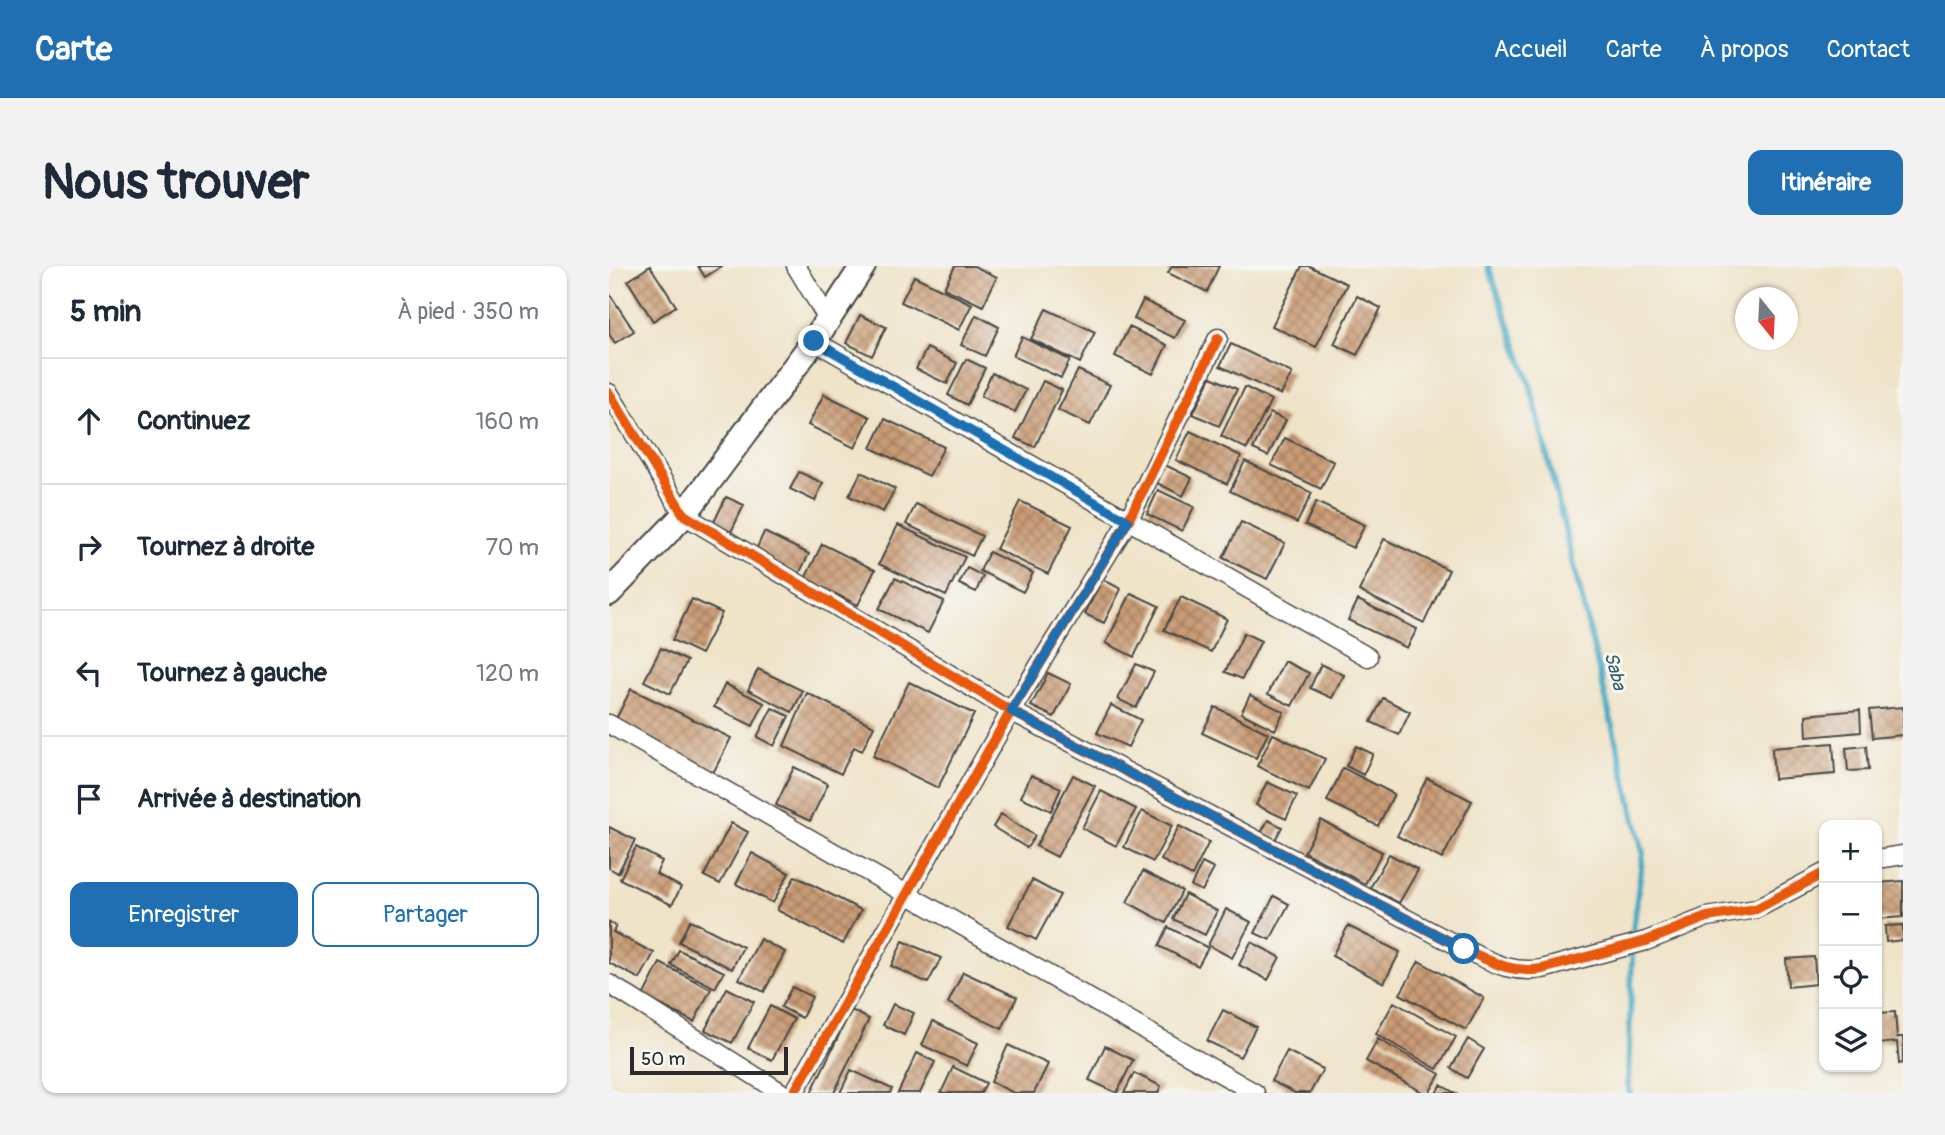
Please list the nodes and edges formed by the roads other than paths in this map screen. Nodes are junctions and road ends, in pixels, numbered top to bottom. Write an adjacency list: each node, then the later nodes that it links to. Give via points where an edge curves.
1 (796, 266): 3 (street)
2 (863, 266): 3 (street)
3 (828, 319): 5 (street)
4 (1218, 338): 8 (street)
5 (814, 341): 7 (street); 8 (street)
6 (609, 393): 7 (street)
7 (684, 515): 9 (street); 11 (street)
8 (1128, 521): 10 (street); 11 (street)
9 (609, 593)
10 (1368, 657)
11 (1011, 711): 15 (street, via 1510,970 1542,969 1646,941 1707,917 1756,909); 16 (street)
12 (609, 724): 16 (street)
13 (1903, 855): 14 (street)
14 (1882, 858)
15 (1819, 876)
16 (908, 895): 19 (street); 20 (street)
17 (609, 984): 18 (street)
18 (782, 1093)
19 (794, 1093)
20 (1255, 1093)

